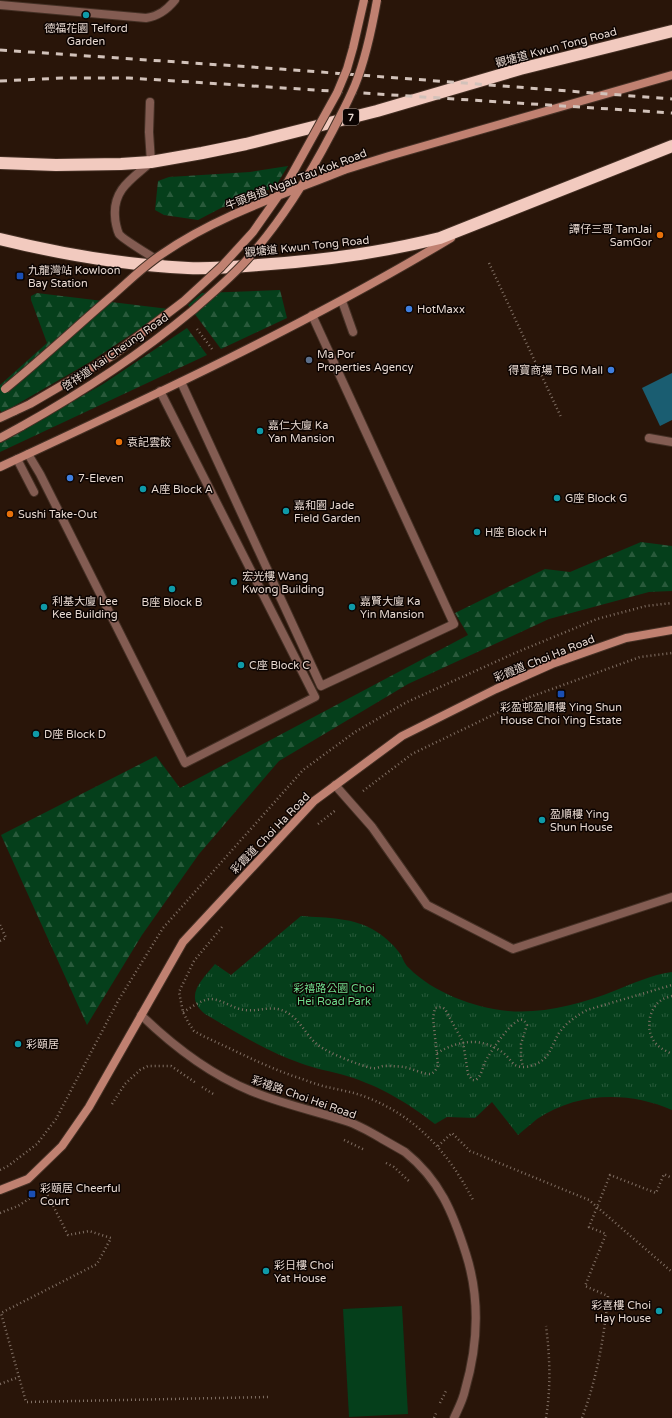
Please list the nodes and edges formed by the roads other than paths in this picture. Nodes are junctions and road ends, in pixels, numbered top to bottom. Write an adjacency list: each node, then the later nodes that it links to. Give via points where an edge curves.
1 (175, 0): 4 (street, via 162,13 146,18)
2 (364, 0): 20 (main road, 啓祥道 Kai Cheung Road, bridge, via 349,62 334,99 286,185 254,232 184,301 112,356 30,404)
3 (377, 0): 21 (main road, 啓祥道 Kai Cheung Road, bridge, via 366,51 348,100 314,167 258,246 209,296 140,352 68,399)
4 (0, 5)
5 (672, 31): 9 (highway, 觀塘道 Kwun Tong Road / 7, via 520,69 304,130)
6 (672, 75): 19 (main road, 牛頭角道 Ngau Tau Kok Road, bridge, via 344,170 226,218 161,255)
7 (150, 102): 9 (street)
8 (672, 146): 11 (highway, 觀塘道 Kwun Tong Road)
9 (151, 162): 10 (highway, 觀塘道 Kwun Tong Road / 7, via 56,166); 13 (street, via 123,187 116,198 115,220 120,235)
10 (0, 163)
11 (470, 226): 13 (highway, 觀塘道 Kwun Tong Road, via 440,238 345,257 230,267); 14 (main road)
12 (0, 239): 13 (highway, 觀塘道 Kwun Tong Road, via 109,260)
13 (167, 267)
14 (342, 301): 15 (main road); 16 (street)
15 (312, 315): 17 (main road); 17 (street, via 454,624 402,645 322,686)
16 (353, 332)
17 (181, 382): 18 (main road)
18 (160, 391): 24 (main road); 24 (street, via 315,697 184,763)
19 (0, 393)
20 (0, 418)
21 (0, 438)
22 (649, 438): 23 (street)
23 (672, 442)
24 (28, 454): 25 (main road)
25 (17, 459): 26 (main road); 27 (street)
26 (0, 467)
27 (34, 492)
28 (672, 630): 29 (main road, 彩霞道 Choi Ha Road, via 626,638 526,675 402,736)
29 (336, 785): 30 (street, via 372,827 427,905 513,948); 31 (main road, 彩霞道 Choi Ha Road, via 314,801 183,942)
30 (672, 897)
31 (141, 1015): 32 (main road, 彩霞道 Choi Ha Road, via 89,1107 62,1146 28,1179); 33 (street, 彩禧路 Choi Hei Road, via 186,1055 220,1076 276,1100 348,1121 404,1152 428,1174 447,1201 459,1231 471,1270 476,1311 474,1352 465,1391)
32 (0, 1190)
33 (454, 1418)

